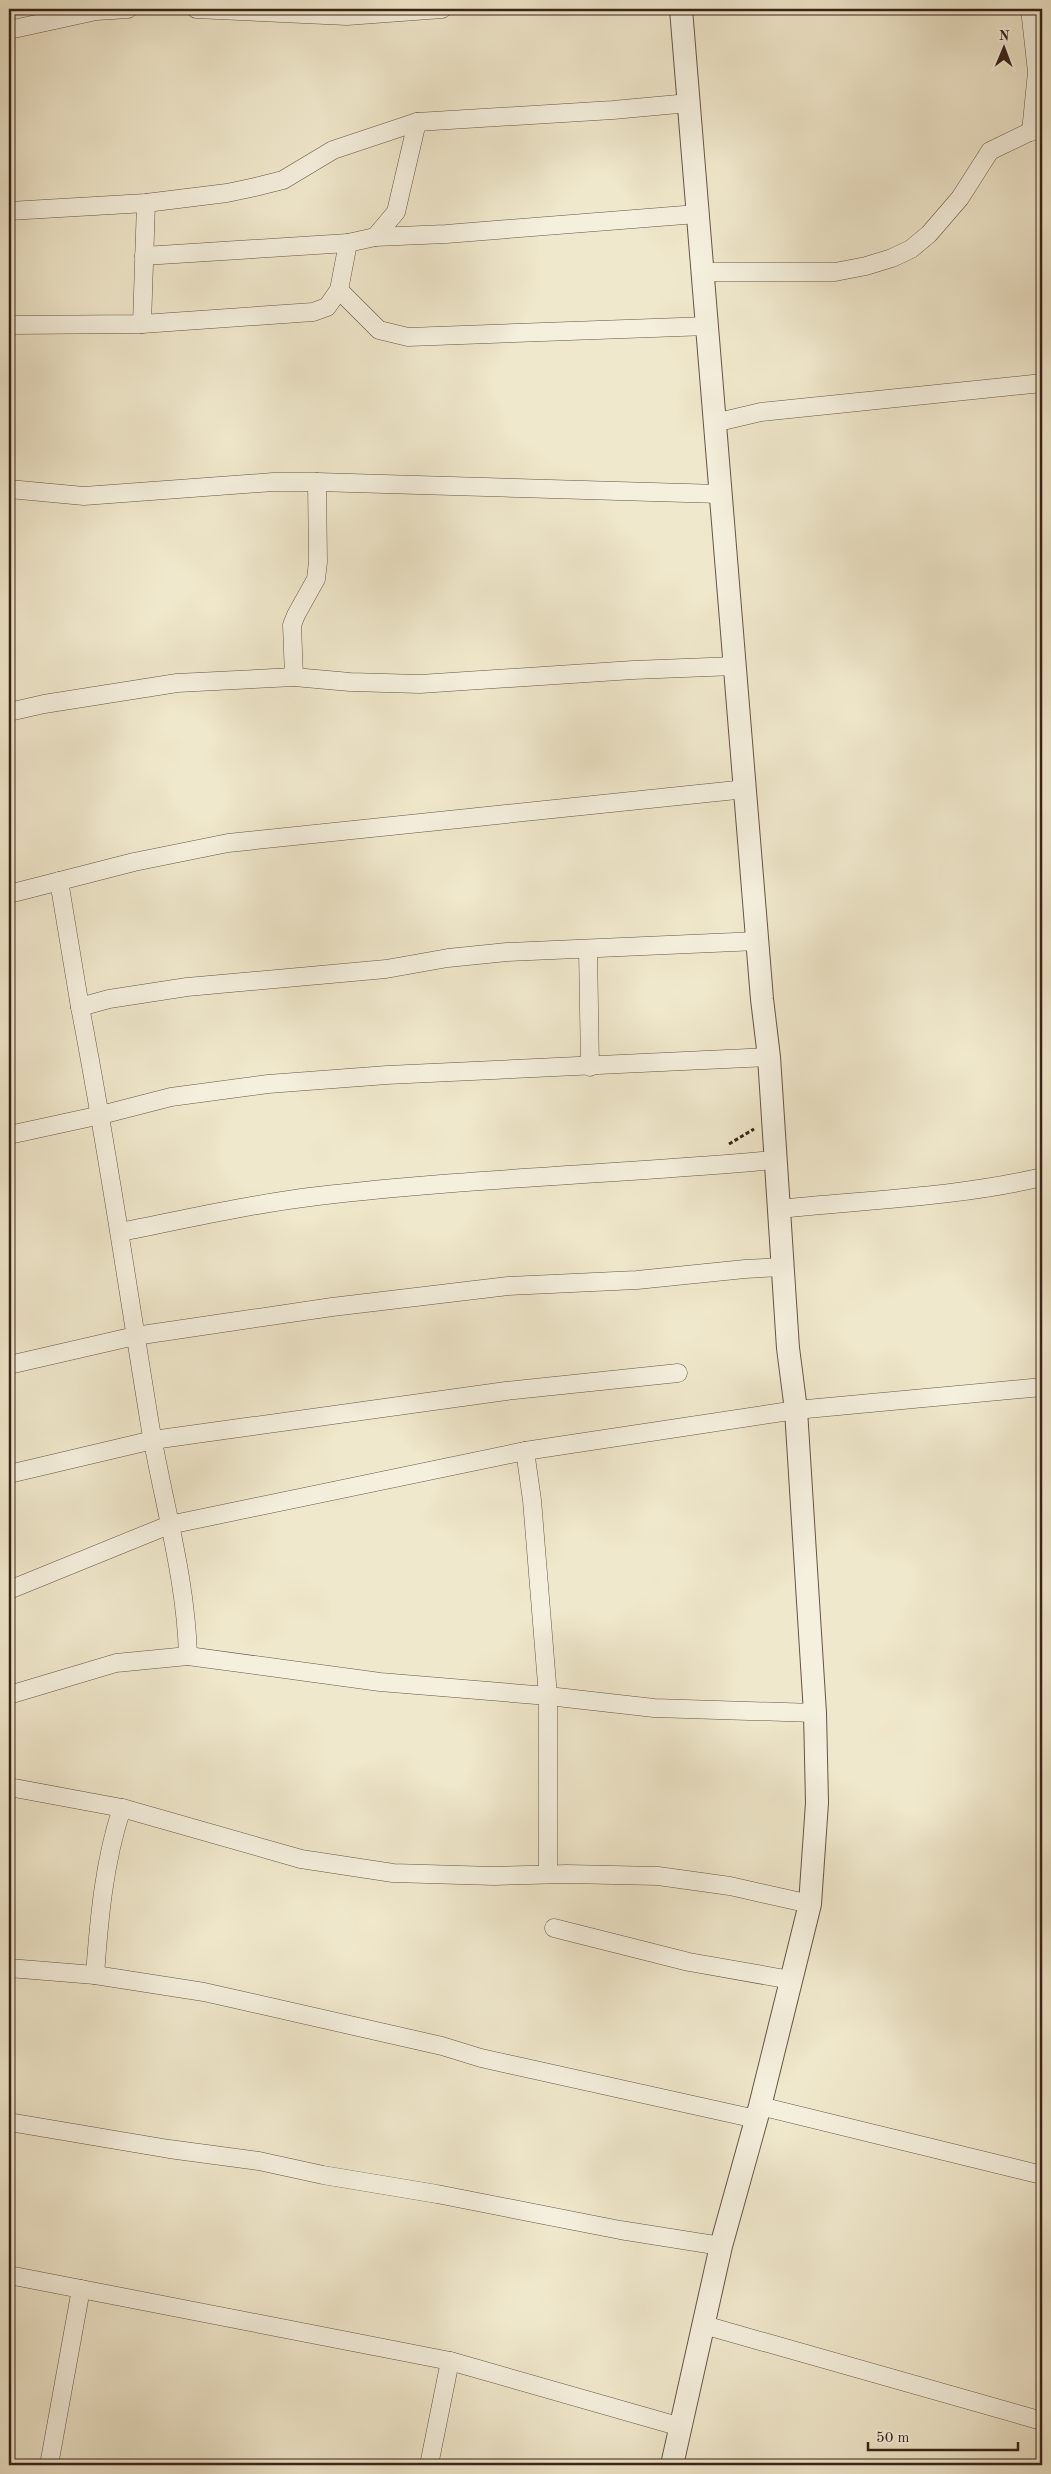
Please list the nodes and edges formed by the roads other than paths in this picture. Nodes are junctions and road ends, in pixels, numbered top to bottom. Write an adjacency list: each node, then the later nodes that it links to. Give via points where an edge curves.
1 (128, 9): 6 (street, via 96,11)
2 (196, 9): 3 (street, via 347,16)
3 (442, 9)
4 (681, 9): 8 (street)
5 (1034, 15): 7 (street)
6 (9, 30)
7 (1040, 72): 10 (street)
8 (689, 103): 9 (street); 13 (street)
9 (417, 122): 11 (street, via 333,150 283,180 227,193); 14 (street, via 396,212)
10 (1037, 129): 17 (street, via 990,151 960,198 929,234 892,258 835,272)
11 (146, 203): 12 (street); 16 (street)
12 (9, 211)
13 (697, 214): 14 (street); 17 (street)
14 (375, 237): 15 (street)
15 (348, 243): 16 (street); 18 (street)
16 (144, 256): 19 (street)
17 (702, 272): 21 (street)
18 (339, 290): 19 (street, via 327,306 313,312); 21 (street, via 379,330 408,337)
19 (142, 324): 20 (street)
20 (9, 325)
21 (708, 326): 23 (street)
22 (1042, 383): 23 (street, via 761,412)
23 (714, 423): 26 (street)
24 (317, 482): 25 (street, via 274,482 84,496); 26 (street); 28 (street, via 316,579 292,625)
25 (9, 489)
26 (720, 494): 27 (street)
27 (735, 666): 28 (street, via 420,684); 30 (street)
28 (294, 677): 29 (street, via 177,683)
29 (9, 712)
30 (746, 789): 31 (street, via 228,842); 33 (street)
31 (59, 881): 32 (street); 35 (street)
32 (9, 894)
33 (758, 941): 34 (street); 36 (street)
34 (588, 949): 35 (street, via 508,952 386,969 187,987 109,999); 37 (street)
35 (80, 1007): 38 (street)
36 (769, 1057): 37 (street); 40 (street)
37 (590, 1067): 38 (street, via 268,1084 171,1097)
38 (101, 1116): 39 (street); 43 (street)
39 (9, 1135)
40 (774, 1160): 42 (street); 43 (street, via 317,1196)
41 (1042, 1177): 42 (street, via 952,1191)
42 (778, 1209): 44 (street)
43 (120, 1232): 45 (street)
44 (783, 1268): 45 (street, via 508,1286 332,1307); 49 (street)
45 (136, 1336): 46 (street); 50 (street)
46 (9, 1365)
47 (678, 1372): 50 (street, via 506,1391)
48 (1042, 1387): 49 (street)
49 (796, 1410): 51 (street); 58 (street)
50 (153, 1440): 52 (street); 53 (street)
51 (525, 1451): 53 (street); 57 (street)
52 (9, 1474)
53 (170, 1525): 54 (street); 55 (street, via 185,1606)
54 (9, 1590)
55 (188, 1656): 56 (street, via 147,1658 116,1664); 57 (street, via 380,1682)
56 (9, 1695)
57 (548, 1696): 58 (street, via 654,1708); 61 (street)
58 (815, 1713): 62 (street, via 817,1804)
59 (9, 1786): 60 (street)
60 (122, 1808): 61 (street, via 301,1859 384,1872 494,1876); 65 (street, via 104,1888)
61 (548, 1874): 62 (street, via 658,1876 730,1886)
62 (810, 1904): 66 (street)
63 (554, 1928): 66 (street, via 689,1962)
64 (9, 1968): 65 (street)
65 (95, 1975): 67 (street, via 204,1992 481,2058)
66 (791, 1980): 67 (street)
67 (758, 2112): 69 (street); 70 (street)
68 (9, 2122): 70 (street, via 259,2161)
69 (1042, 2174)
70 (720, 2246): 73 (street)
71 (9, 2275): 72 (street)
72 (80, 2288): 74 (street); 77 (street)
73 (704, 2325): 75 (street); 76 (street)
74 (450, 2361): 76 (street); 78 (street)
75 (1042, 2421)
76 (681, 2427): 79 (street)
77 (49, 2465)
78 (429, 2465)
79 (672, 2465)

